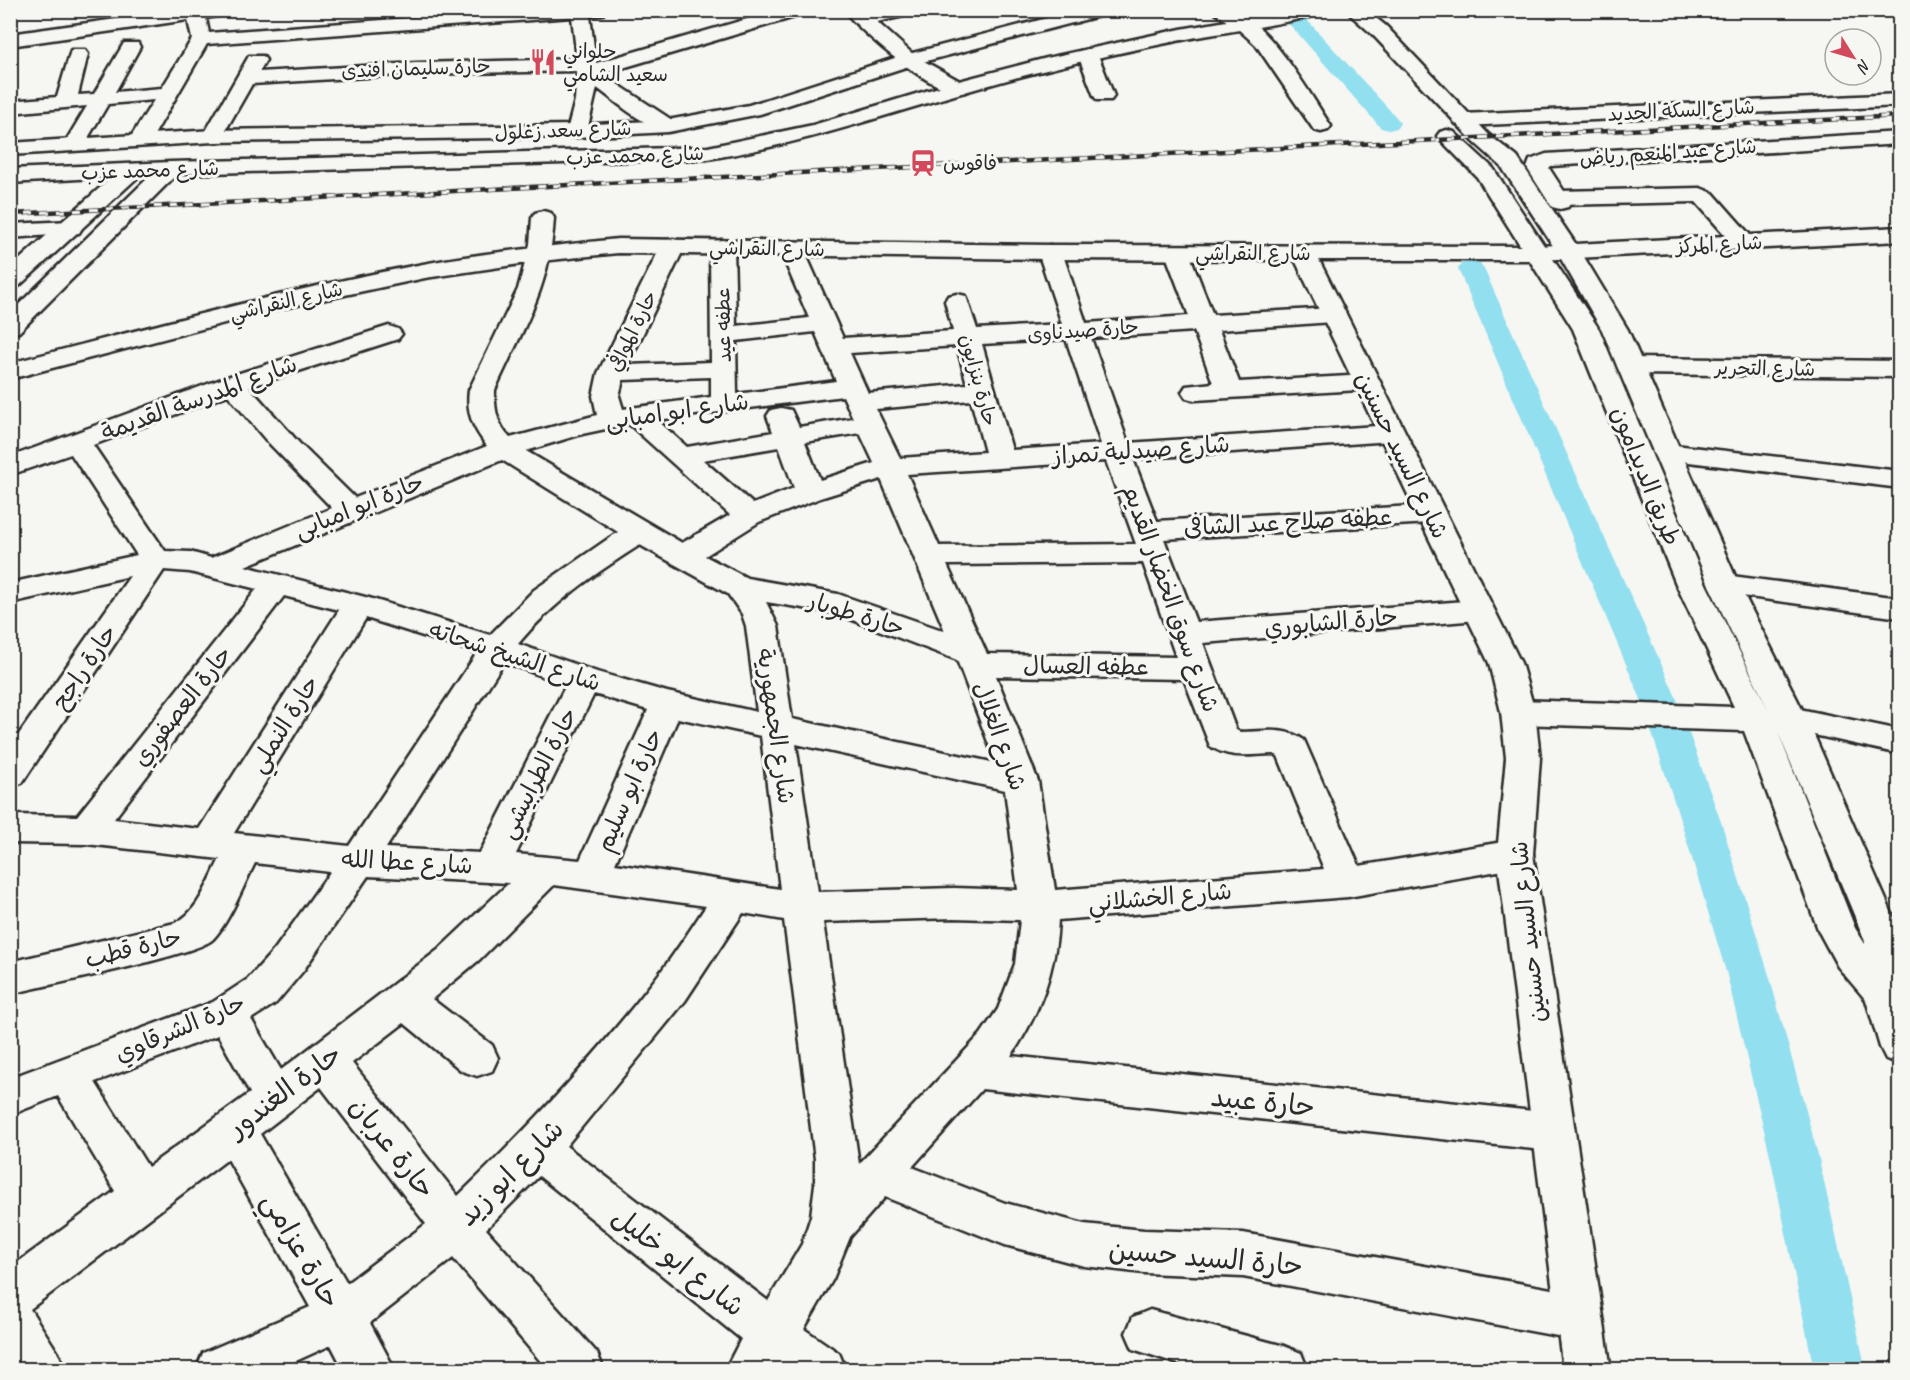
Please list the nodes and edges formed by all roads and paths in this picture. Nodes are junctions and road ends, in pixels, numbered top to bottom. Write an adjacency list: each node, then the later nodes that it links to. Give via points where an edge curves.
1 (64, 10): 19 (street)
2 (223, 10): 9 (street)
3 (799, 10): 28 (street, حارة سليمان افندى)
4 (907, 10): 11 (street)
5 (1101, 10): 10 (street, شارع سعد زغلول)
6 (1220, 10): 16 (street)
7 (1354, 10): 27 (street, طريق الديدامون, via 1379,30)
8 (1318, 11): 16 (street, شارع محمد عزب); 27 (street, طريق الديدامون, via 1351,28)
9 (195, 12): 19 (street); 20 (street)
10 (1065, 14): 26 (street, شارع سعد زغلول)
11 (857, 15): 26 (street)
12 (585, 16): 13 (street); 18 (street); 28 (street)
13 (507, 20): 14 (street)
14 (451, 21): 15 (street); 24 (street)
15 (350, 22): 17 (street); 29 (street)
16 (1253, 24): 25 (street, شارع محمد عزب); 42 (street)
17 (257, 30): 20 (street); 30 (street)
18 (559, 32)
19 (60, 33): 21 (street)
20 (201, 39): 34 (street)
21 (10, 40)
22 (132, 47): 36 (street)
23 (78, 54): 31 (street)
24 (450, 54): 28 (street, حارة سليمان افندى); 29 (street, حارة سليمان افندى)
25 (1088, 55): 33 (street, شارع محمد عزب); 35 (street)
26 (908, 60): 33 (street); 41 (street, شارع سعد زغلول, via 753,110)
27 (1400, 67): 40 (street, طريق الديدامون); 65 (street, طريق الديدامون, via 1451,140 1485,173)
28 (587, 69): 41 (street); 43 (street, via 588,92)
29 (348, 70): 30 (street, حارة سليمان افندى)
30 (245, 79): 44 (street)
31 (72, 80): 32 (street); 38 (street)
32 (50, 81)
33 (958, 88): 49 (street, شارع محمد عزب, via 784,140 708,153)
34 (170, 93): 36 (street); 46 (street)
35 (1104, 96)
36 (101, 99): 38 (street); 47 (street)
37 (1899, 100): 40 (street, شارع السكة الحديد)
38 (66, 102): 39 (street)
39 (10, 107)
40 (1463, 120): 61 (street, طريق الديدامون, via 1509,162)
41 (668, 126): 43 (street, شارع سعد زغلول)
42 (1321, 126)
43 (577, 131): 44 (street, شارع سعد زغلول)
44 (213, 136): 46 (street, شارع سعد زغلول)
45 (1899, 138): 52 (street, شارع عبد المنعم رياض, via 1546,160 1538,168)
46 (140, 140): 47 (street, شارع سعد زغلول)
47 (75, 144): 48 (street, شارع سعد زغلول)
48 (10, 149)
49 (171, 168): 50 (street, شارع محمد عزب); 71 (street)
50 (133, 170): 51 (street, شارع محمد عزب); 54 (street)
51 (10, 176)
52 (1558, 198): 57 (street, via 1696,195 1705,198); 61 (street, شارع عبد المنعم رياض)
53 (543, 218): 66 (street, شارع الجمهورية)
54 (71, 228): 55 (street); 67 (street)
55 (10, 231)
56 (1899, 234): 57 (street, شارع المركز)
57 (1745, 243): 61 (street, شارع المركز)
58 (674, 246): 59 (street, شارع النقراشي); 66 (street, شارع النقراشي, via 618,246); 83 (street, حارة الموافي)
59 (722, 247): 60 (street, شارع النقراشي); 76 (street, عطفه عيد)
60 (791, 248): 62 (street, شارع النقراشي); 77 (street, شارع الغلال)
61 (1579, 251): 65 (street, شارع المركز); 73 (street, طريق الديدامون)
62 (1050, 252): 64 (street, شارع النقراشي); 74 (street, شارع سوق الخضار القديم)
63 (1303, 252): 64 (street, شارع النقراشي); 65 (street, شارع النقراشي); 69 (street, شارع السيد حسنين)
64 (1177, 253): 70 (street)
65 (1538, 253): 72 (street, طريق الديدامون)
66 (541, 254): 82 (street, شارع النقراشي, via 425,271 272,303); 96 (street, شارع الجمهورية, via 529,298 482,390 479,405 490,433)
67 (10, 281)
68 (957, 301): 78 (street, حارة بنزايون)
69 (1332, 315): 70 (street, حارة صيدناوى); 84 (street, شارع السيد حسنين)
70 (1203, 323): 74 (street, حارة صيدناوى); 86 (street)
71 (10, 327)
72 (1586, 329): 73 (street); 128 (street, طريق الديدامون, via 1691,584)
73 (1615, 330): 79 (street, طريق الديدامون)
74 (1078, 331): 78 (street, حارة صيدناوى); 97 (street, شارع سوق الخضار القديم)
75 (389, 334): 85 (street, شارع المدرسة القديمة)
76 (723, 335): 77 (street, حارة صيدناوى); 80 (street, عطفه عيد)
77 (829, 335): 78 (street, حارة صيدناوى); 91 (street, شارع الغلال)
78 (968, 338): 87 (street, حارة بنزايون)
79 (1630, 366): 81 (street, شارع التحرير); 98 (street, طريق الديدامون)
80 (723, 369): 83 (street); 90 (street, عطفه عيد)
81 (1899, 369)
82 (10, 371)
83 (610, 373): 92 (street, حارة الموافي, via 606,396)
84 (1366, 383): 86 (street); 93 (street, شارع السيد حسنين)
85 (233, 384): 95 (street, شارع المدرسة القديمة); 105 (street, via 262,421)
86 (1229, 390): 88 (street)
87 (982, 391): 91 (street); 100 (street, حارة بنزايون)
88 (1195, 392)
89 (775, 397): 90 (street, شارع ابو امبابى); 91 (street, شارع ابو امبابى); 94 (street)
90 (724, 403): 92 (street, شارع ابو امبابى)
91 (860, 404): 94 (street); 102 (street, شارع الغلال)
92 (623, 417): 96 (street, شارع ابو امبابى); 99 (street)
93 (1392, 433): 97 (street, شارع صيدلية تمراز); 106 (street, شارع السيد حسنين)
94 (789, 437): 99 (street); 104 (street)
95 (78, 443): 101 (street, شارع المدرسة القديمة); 112 (street)
96 (504, 449): 105 (street, حارة ابو امبابى); 108 (street, شارع الجمهورية)
97 (1117, 452): 100 (street, شارع صيدلية تمراز); 109 (street, شارع سوق الخضار القديم)
98 (1666, 452): 103 (street); 115 (street, طريق الديدامون)
99 (681, 456): 107 (street)
100 (1001, 460): 102 (street, شارع صيدلية تمراز)
101 (10, 467)
102 (890, 467): 104 (street, شارع صيدلية تمراز); 111 (street, شارع الغلال)
103 (1899, 480)
104 (810, 492): 107 (street, شارع صيدلية تمراز)
105 (350, 509): 113 (street, حارة ابو امبابى)
106 (1430, 514): 109 (street, عطفه صلاح عبد الشافى); 120 (street, شارع السيد حسنين)
107 (749, 516): 110 (street, شارع صيدلية تمراز)
108 (639, 532): 110 (street, شارع الجمهورية); 122 (street, حارة الشرقاوي, via 555,588)
109 (1150, 542): 111 (street, عطفه صلاح عبد الشافى); 121 (street, شارع سوق الخضار القديم)
110 (683, 556): 116 (street, شارع الجمهورية)
111 (928, 556): 123 (street, شارع الغلال)
112 (156, 560): 113 (street, شارع الشيخ شحاته); 117 (street, شارع الشيخ شحاته); 132 (street, حارة راجح)
113 (216, 567): 114 (street, شارع الشيخ شحاته)
114 (278, 583): 118 (street, شارع الشيخ شحاته); 135 (street, حارة العصفوري)
115 (1724, 585): 119 (street); 129 (street, طريق الديدامون)
116 (739, 587): 123 (street, حارة طوبار, via 838,604 883,619); 130 (street, شارع الجمهورية, via 762,626)
117 (10, 593)
118 (358, 605): 122 (street, شارع الشيخ شحاته); 136 (street, حارة النملي)
119 (1899, 608)
120 (1478, 610): 121 (street, حارة الشابوري); 127 (street, شارع السيد حسنين, via 1505,663)
121 (1184, 634): 124 (street, شارع سوق الخضار القديم)
122 (497, 648): 125 (street, شارع الشيخ شحاته); 138 (street, حارة الشرقاوي)
123 (972, 659): 124 (street, عطفه العسال); 133 (street, شارع الغلال)
124 (1198, 668): 142 (street, شارع سوق الخضار القديم, via 1222,737 1242,745 1280,742 1292,749)
125 (585, 680): 126 (street, شارع الشيخ شحاته); 139 (street, حارة الطرابيشي)
126 (667, 705): 130 (street, شارع الشيخ شحاته); 141 (street, حارة ابو سليم)
127 (1518, 712): 128 (street); 137 (street, شارع السيد حسنين, via 1523,758)
128 (1741, 719): 146 (street, طريق الديدامون)
129 (1790, 719): 131 (street); 147 (street, طريق الديدامون)
130 (777, 730): 133 (street, شارع الشيخ شحاته); 145 (street, شارع الجمهورية)
131 (1899, 742)
132 (10, 774)
133 (1021, 781): 144 (street, شارع الغلال)
134 (10, 829): 135 (street, شارع عطا الله)
135 (87, 830): 136 (street, شارع عطا الله)
136 (227, 845): 138 (street, شارع عطا الله); 148 (street, حارة قطب, via 207,918 198,930 182,938)
137 (1515, 854): 142 (street, شارع الخشلاني); 160 (street, شارع السيد حسنين)
138 (358, 861): 139 (street, شارع عطا الله); 151 (street, حارة الشرقاوي, via 276,977)
139 (492, 866): 140 (street, شارع عطا الله)
140 (546, 870): 141 (street, شارع عطا الله); 150 (street, حارة الغندور, via 439,971)
141 (591, 876): 143 (street, شارع عطا الله)
142 (1348, 882): 144 (street, شارع الخشلاني)
143 (733, 897): 145 (street, شارع عطا الله); 161 (street, شارع ابو زيد, via 671,989)
144 (1039, 906): 145 (street, شارع الخشلاني, via 954,903); 155 (street, شارع الغلال, via 1034,964 1026,992 1013,1020)
145 (802, 908): 164 (street, شارع الجمهورية, via 837,1159)
146 (1838, 932): 147 (street); 149 (street, طريق الديدامون, via 1852,956)
147 (1892, 942): 149 (street, طريق الديدامون)
148 (10, 978)
149 (1884, 993): 152 (street, طريق الديدامون)
150 (403, 999): 153 (street); 154 (street, حارة الغندور)
151 (227, 1014): 156 (street, حارة الشرقاوي); 158 (street)
152 (1899, 1047)
153 (477, 1058)
154 (326, 1060): 158 (street, حارة الغندور); 165 (street, حارة عربان)
155 (973, 1070): 160 (street, حارة عبيد); 162 (street, شارع الغلال)
156 (67, 1074): 157 (street, حارة الشرقاوي); 163 (street)
157 (10, 1097)
158 (275, 1097): 159 (street, حارة الغندور)
159 (234, 1130): 163 (street, حارة الغندور); 167 (street, حارة عزامي)
160 (1552, 1132): 168 (street, شارع السيد حسنين)
161 (537, 1149): 165 (street, شارع ابو زيد); 171 (street, شارع ابو خليل)
162 (878, 1173): 164 (street, شارع الغلال); 168 (street, حارة السيد حسين, via 1010,1226 1085,1245 1162,1253 1243,1254)
163 (142, 1196): 166 (street, حارة الغندور)
164 (831, 1225): 171 (street, شارع الجمهورية, via 818,1262)
165 (456, 1228): 167 (street, شارع ابو زيد); 175 (street, حارة عربان)
166 (10, 1296)
167 (340, 1317): 173 (street, شارع ابو زيد); 174 (street, حارة عزامي)
168 (1579, 1317): 178 (street, شارع السيد حسنين)
169 (10, 1321): 172 (street)
170 (1150, 1333): 177 (street)
171 (760, 1352): 176 (street, شارع ابو خليل)
172 (41, 1370)
173 (220, 1370)
174 (371, 1370)
175 (580, 1370)
176 (822, 1370)
177 (1284, 1370)
178 (1587, 1370)

